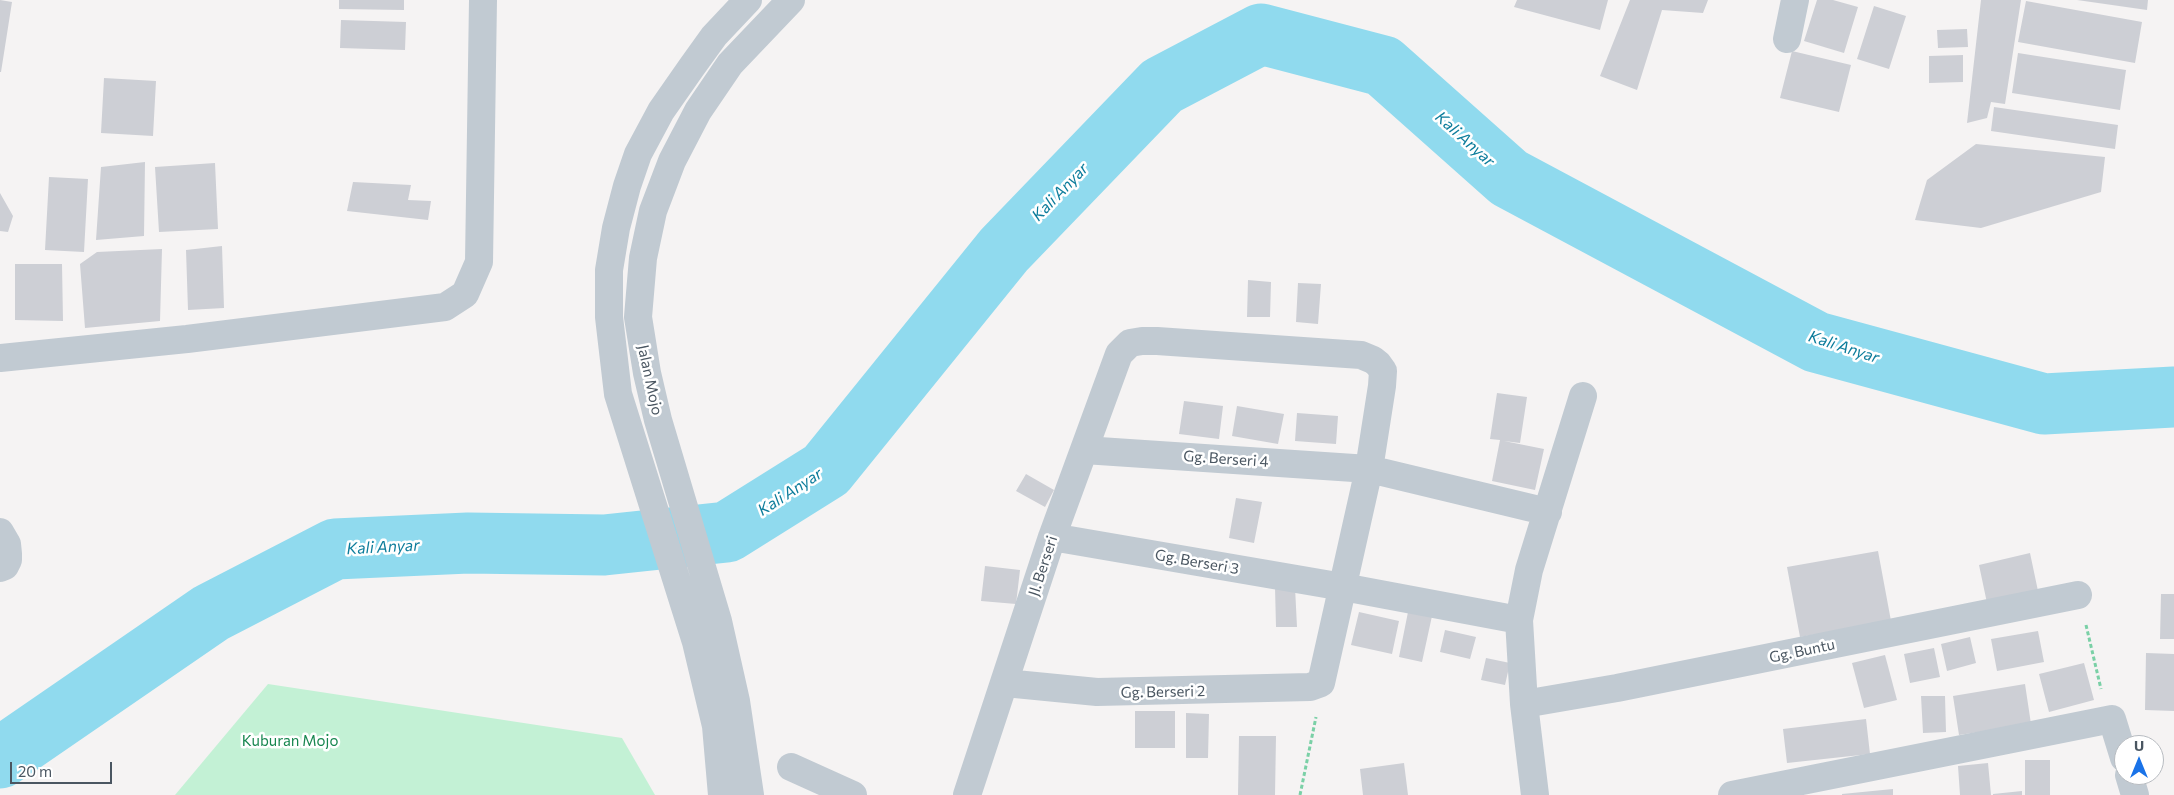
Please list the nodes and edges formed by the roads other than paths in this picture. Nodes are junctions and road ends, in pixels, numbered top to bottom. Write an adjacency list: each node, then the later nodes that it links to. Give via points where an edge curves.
1 (483, 0): 6 (street, via 478,262 466,294 445,307)
2 (748, 0): 21 (street, via 714,36 661,111 638,154 616,228 609,270 609,317 618,394 696,642 716,726)
3 (792, 0): 22 (street, Jalan Mojo, via 730,64 698,111 672,161 654,211 643,258 638,317 658,420 718,621 736,702)
4 (1795, 0): 5 (street)
5 (1787, 39)
6 (0, 358)
7 (1583, 396): 10 (street)
8 (1084, 450): 9 (street, Gg. Berseri 4); 9 (street, Jl. Berseri, via 1119,354 1130,343 1142,340 1361,355 1373,360 1383,371); 12 (street, Jl. Berseri)
9 (1369, 469): 10 (street, Gg. Berseri 4); 14 (street)
10 (1548, 512): 16 (street, via 1527,576)
11 (0, 532): 13 (street, via 8,554 8,560)
12 (1052, 537): 14 (street, Gg. Berseri 3); 17 (street, Jl. Berseri)
13 (0, 568)
14 (1343, 587): 16 (street, Gg. Berseri 3); 17 (street, Gg. Berseri 2, via 1322,681 1310,687 1098,692)
15 (2078, 595): 18 (street, Gg. Buntu)
16 (1519, 620): 18 (street)
17 (1005, 683): 24 (street, Jl. Berseri)
18 (1524, 704): 25 (street)
19 (2117, 735): 26 (street, via 2112,719)
20 (790, 767): 23 (street)
21 (722, 795)
22 (750, 795)
23 (853, 795)
24 (967, 795)
25 (1535, 795)
26 (1732, 795)

